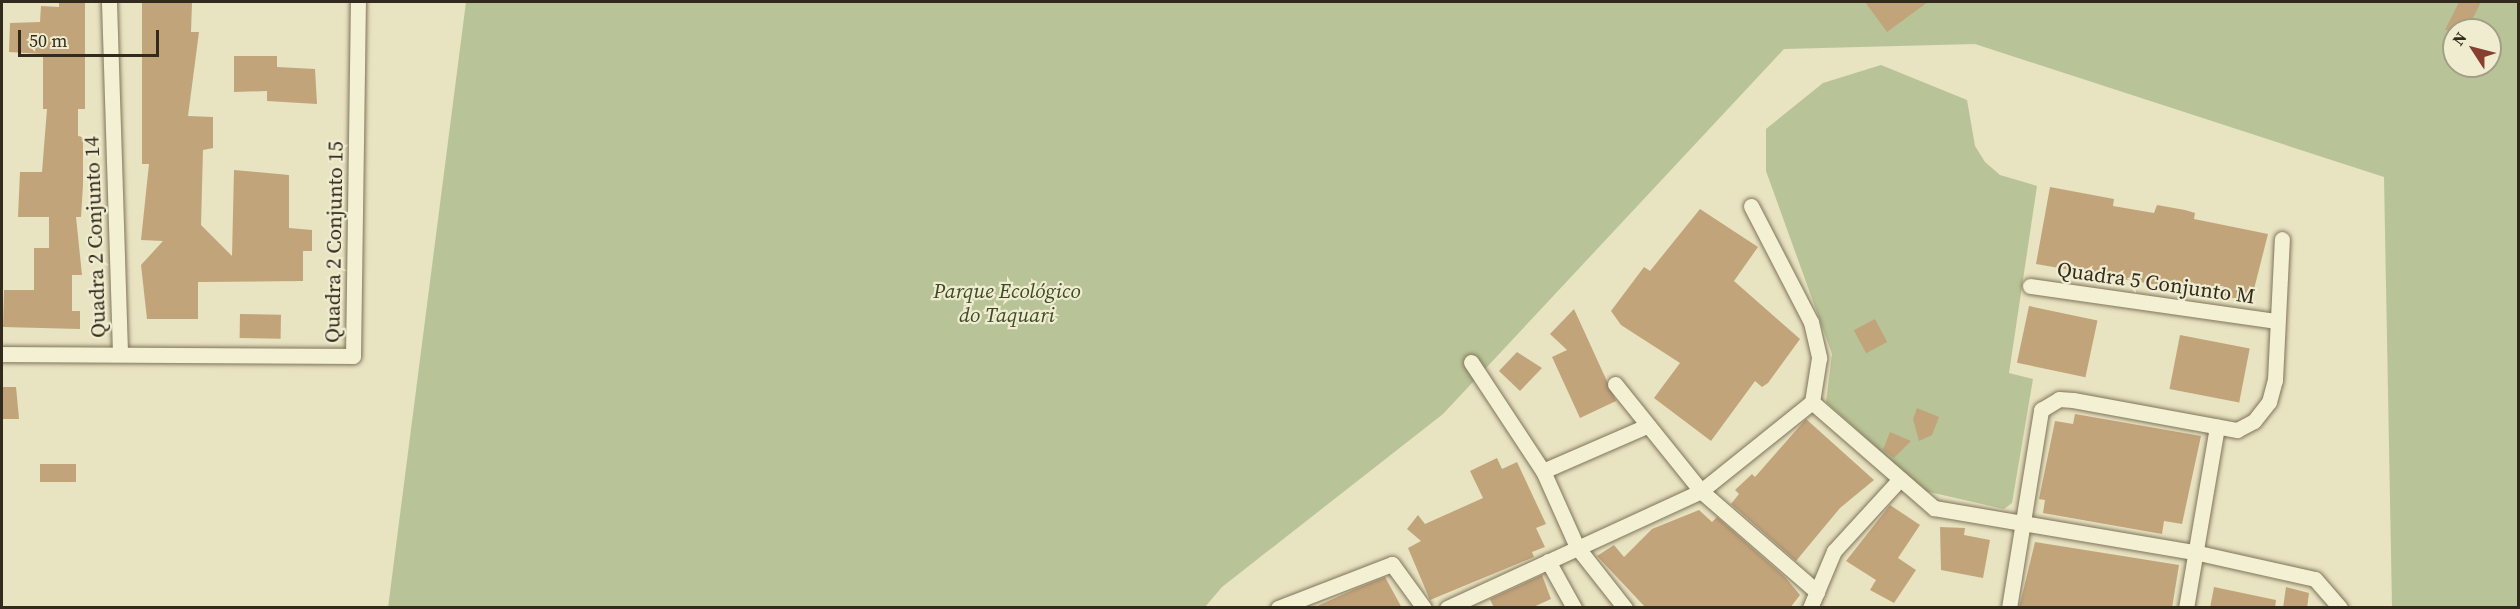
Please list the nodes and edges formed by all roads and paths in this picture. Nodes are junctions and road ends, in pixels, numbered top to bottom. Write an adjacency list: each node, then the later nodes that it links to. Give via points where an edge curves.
1 (109, 2): 7 (street, Quadra 2 Conjunto 14)
2 (358, 2): 7 (street, Quadra 2 Conjunto 15, via 353,356)
3 (1751, 206): 11 (street, via 1811,322 1819,358)
4 (2282, 239): 6 (street, Quadra 5 Conjunto M)
5 (2030, 286): 6 (street, Quadra 5 Conjunto M)
6 (2277, 321): 13 (street, Quadra 5 Conjunto M, via 2278,360 2269,402 2254,421 2237,430)
7 (120, 353): 8 (street, Quadra 2 Conjunto 14)
8 (2, 354)
9 (1471, 362): 14 (street)
10 (1615, 384): 12 (street)
11 (1812, 402): 15 (street); 16 (street)
12 (1644, 427): 14 (street); 16 (street)
13 (2217, 428): 17 (street, Quadra 5 Conjunto M, via 2073,400 2050,403 2036,422); 19 (street)
14 (1543, 471): 18 (street)
15 (1900, 479): 17 (street, via 1934,508); 21 (street, via 1847,532)
16 (1701, 491): 18 (street); 21 (street)
17 (2022, 525): 19 (street); 28 (street, Quadra 5 Conjunto M)
18 (1577, 548): 20 (street); 26 (street)
19 (2194, 552): 29 (street); 30 (street, via 2315,579)
20 (1548, 561): 24 (street); 25 (street)
21 (1817, 592): 27 (street)
22 (1278, 608): 23 (street, via 1378,566 1398,566)
23 (1424, 608)
24 (1447, 608)
25 (1574, 608)
26 (1625, 608)
27 (1810, 608)
28 (2009, 608)
29 (2186, 608)
30 (2340, 608)

